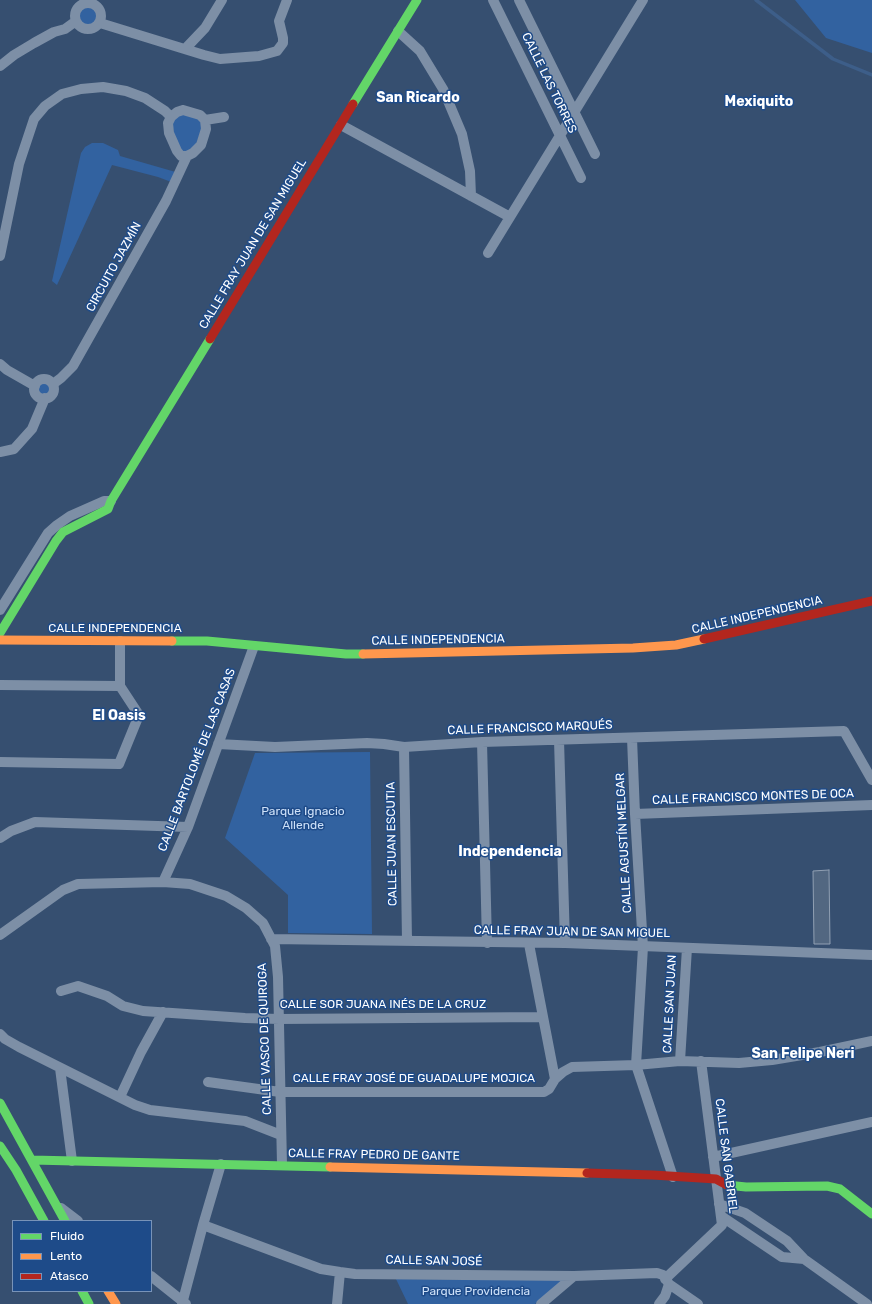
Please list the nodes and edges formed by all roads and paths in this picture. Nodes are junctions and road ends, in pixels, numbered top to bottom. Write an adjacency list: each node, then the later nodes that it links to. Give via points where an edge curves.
1 (222, 0): 11 (street, via 205,28)
2 (287, 0): 11 (street, via 279,21 283,43 277,51 259,56 220,59)
3 (418, 0): 10 (street, CALLE FRAY JUAN DE SAN MIGUEL)
4 (493, 0): 18 (street, CALLE LAS TORRES)
5 (519, 0): 13 (street, CALLE LAS TORRES)
6 (643, 0): 13 (street)
7 (85, 2): 8 (street, via 76,12); 9 (street, via 100,10)
8 (76, 21): 9 (street, via 87,29); 12 (street, via 34,43)
9 (100, 23): 11 (street)
10 (398, 31): 17 (street, CALLE FRAY JUAN DE SAN MIGUEL); 22 (street, via 420,52 443,89 462,134 470,171)
11 (185, 50)
12 (0, 66)
13 (574, 112): 18 (street); 19 (street, CALLE LAS TORRES)
14 (170, 117): 16 (street, via 183,110 200,115); 20 (street, via 169,132 176,151 181,156); 25 (street, via 145,98 103,87 81,88 62,94 45,106 34,119 19,164)
15 (224, 117): 16 (street)
16 (205, 120): 20 (street, via 206,129 201,144 193,154)
17 (341, 125): 22 (street); 31 (street, CALLE FRAY JUAN DE SAN MIGUEL)
18 (560, 136): 21 (street, CALLE LAS TORRES); 23 (street)
19 (595, 154)
20 (187, 156): 27 (street, CIRCUITO JAZMÍN, via 166,201 73,366)
21 (581, 178)
22 (471, 196): 23 (street)
23 (510, 217): 24 (street)
24 (488, 253)
25 (0, 256)
26 (0, 364): 28 (street)
27 (53, 384): 28 (street, via 43,379); 29 (street, via 53,393)
28 (35, 386): 29 (street, via 34,390 38,396)
29 (45, 398): 30 (street, via 32,429 14,449)
30 (0, 452)
31 (112, 501): 32 (street, CALLE FRAY JUAN DE SAN MIGUEL, via 104,500 70,516)
32 (60, 528): 34 (street, CALLE FRAY JUAN DE SAN MIGUEL, via 48,533); 35 (street, CALLE FRAY JUAN DE SAN MIGUEL, via 56,541)
33 (872, 601): 38 (street, CALLE INDEPENDENCIA, via 676,645 346,654)
34 (0, 610)
35 (0, 633)
36 (0, 640): 37 (street, CALLE INDEPENDENCIA)
37 (120, 641): 38 (street, CALLE INDEPENDENCIA, via 207,642); 40 (street)
38 (254, 646): 44 (street, CALLE BARTOLOMÉ DE LAS CASAS)
39 (0, 685): 40 (street)
40 (120, 686): 46 (street, via 139,715 119,764)
41 (632, 738): 42 (street, CALLE FRANCISCO MARQUÉS); 47 (street, CALLE FRANCISCO MARQUÉS, via 844,731); 50 (street, CALLE AGUSTÍN MELGAR)
42 (559, 740): 43 (street, CALLE FRANCISCO MARQUÉS); 58 (street)
43 (482, 742): 45 (street, CALLE FRANCISCO MARQUÉS); 57 (street)
44 (218, 744): 45 (street, CALLE FRANCISCO MARQUÉS, via 275,747 366,743); 51 (street, CALLE BARTOLOMÉ DE LAS CASAS)
45 (404, 747): 56 (street, CALLE JUAN ESCUTIA)
46 (0, 762)
47 (868, 766): 48 (street)
48 (872, 780)
49 (872, 805): 50 (street, CALLE FRANCISCO MONTES DE OCA)
50 (635, 814): 60 (street, CALLE AGUSTÍN MELGAR)
51 (188, 827): 52 (street, via 36,822); 53 (street, CALLE BARTOLOMÉ DE LAS CASAS)
52 (0, 838)
53 (164, 882): 54 (street, CALLE VASCO DE QUIROGA, via 78,884 63,890); 55 (street, CALLE VASCO DE QUIROGA, via 190,884 226,896 246,908 263,923)
54 (0, 935)
55 (271, 939): 56 (street, CALLE FRAY JUAN DE SAN MIGUEL); 66 (street, CALLE VASCO DE QUIROGA, via 275,946)
56 (407, 942): 57 (street, CALLE FRAY JUAN DE SAN MIGUEL)
57 (487, 943): 59 (street, CALLE FRAY JUAN DE SAN MIGUEL)
58 (565, 943): 59 (street, CALLE FRAY JUAN DE SAN MIGUEL); 60 (street, CALLE FRAY JUAN DE SAN MIGUEL)
59 (529, 944): 65 (street)
60 (643, 947): 61 (street, CALLE FRAY JUAN DE SAN MIGUEL); 71 (street, CALLE AGUSTÍN MELGAR)
61 (687, 948): 62 (street, CALLE FRAY JUAN DE SAN MIGUEL); 69 (street, CALLE SAN JUAN)
62 (872, 955)
63 (61, 990): 64 (street, CALLE SOR JUANA INÉS DE LA CRUZ, via 78,986 107,996 123,1006)
64 (163, 1012): 66 (street, CALLE SOR JUANA INÉS DE LA CRUZ); 76 (street)
65 (543, 1017): 66 (street, CALLE SOR JUANA INÉS DE LA CRUZ); 73 (street)
66 (279, 1019): 75 (street, CALLE VASCO DE QUIROGA)
67 (0, 1034): 72 (street, CALLE VASCO DE QUIROGA)
68 (872, 1041): 70 (street, CALLE FRAY JOSÉ DE GUADALUPE MOJICA, via 772,1060 739,1063)
69 (680, 1061): 70 (street, CALLE FRAY JOSÉ DE GUADALUPE MOJICA); 71 (street, CALLE FRAY JOSÉ DE GUADALUPE MOJICA)
70 (702, 1061): 81 (street, CALLE SAN GABRIEL)
71 (636, 1065): 73 (street, CALLE FRAY JOSÉ DE GUADALUPE MOJICA, via 572,1068); 86 (street)
72 (60, 1068): 76 (street, CALLE VASCO DE QUIROGA); 83 (street)
73 (556, 1078): 75 (street, CALLE FRAY JOSÉ DE GUADALUPE MOJICA, via 544,1092)
74 (208, 1082): 75 (street, CALLE FRAY JOSÉ DE GUADALUPE MOJICA)
75 (280, 1092): 79 (street, CALLE VASCO DE QUIROGA)
76 (120, 1097): 79 (street, CALLE VASCO DE QUIROGA, via 150,1110 245,1121)
77 (0, 1103): 82 (street)
78 (872, 1122): 81 (street)
79 (281, 1134): 85 (street, CALLE VASCO DE QUIROGA)
80 (0, 1146): 92 (street)
81 (713, 1157): 87 (street, CALLE SAN GABRIEL)
82 (32, 1160): 83 (street, CALLE FRAY PEDRO DE GANTE); 88 (street)
83 (72, 1161): 84 (street, CALLE FRAY PEDRO DE GANTE)
84 (221, 1164): 85 (street, CALLE FRAY PEDRO DE GANTE); 95 (street)
85 (282, 1166): 86 (street, CALLE FRAY PEDRO DE GANTE)
86 (673, 1176): 87 (street, CALLE FRAY PEDRO DE GANTE)
87 (716, 1179): 89 (street, CALLE SAN GABRIEL); 90 (street, CALLE FRAY PEDRO DE GANTE, via 728,1185 746,1187 827,1186 840,1190)
88 (56, 1204): 93 (street); 94 (street)
89 (719, 1204): 91 (street, CALLE SAN GABRIEL); 96 (street, via 745,1213 787,1241)
90 (872, 1214)
91 (721, 1216): 96 (street, via 782,1257); 100 (street, CALLE SAN GABRIEL, via 722,1225)
92 (43, 1220)
93 (64, 1220)
94 (77, 1220)
95 (203, 1225): 97 (street, CALLE SAN JOSÉ, via 321,1269); 103 (street)
96 (804, 1259): 110 (street)
97 (340, 1272): 98 (street, CALLE SAN JOSÉ); 106 (street)
98 (574, 1276): 100 (street, CALLE SAN JOSÉ, via 657,1273 663,1275); 107 (street)
99 (152, 1277): 103 (street)
100 (667, 1281): 108 (street, CALLE SAN GABRIEL, via 665,1296); 109 (street, CALLE SAN JOSÉ)
101 (83, 1292): 104 (street)
102 (109, 1292): 105 (street)
103 (184, 1303)
104 (89, 1304)
105 (116, 1304)
106 (337, 1304)
107 (541, 1304)
108 (659, 1304)
109 (698, 1304)
110 (868, 1304)

